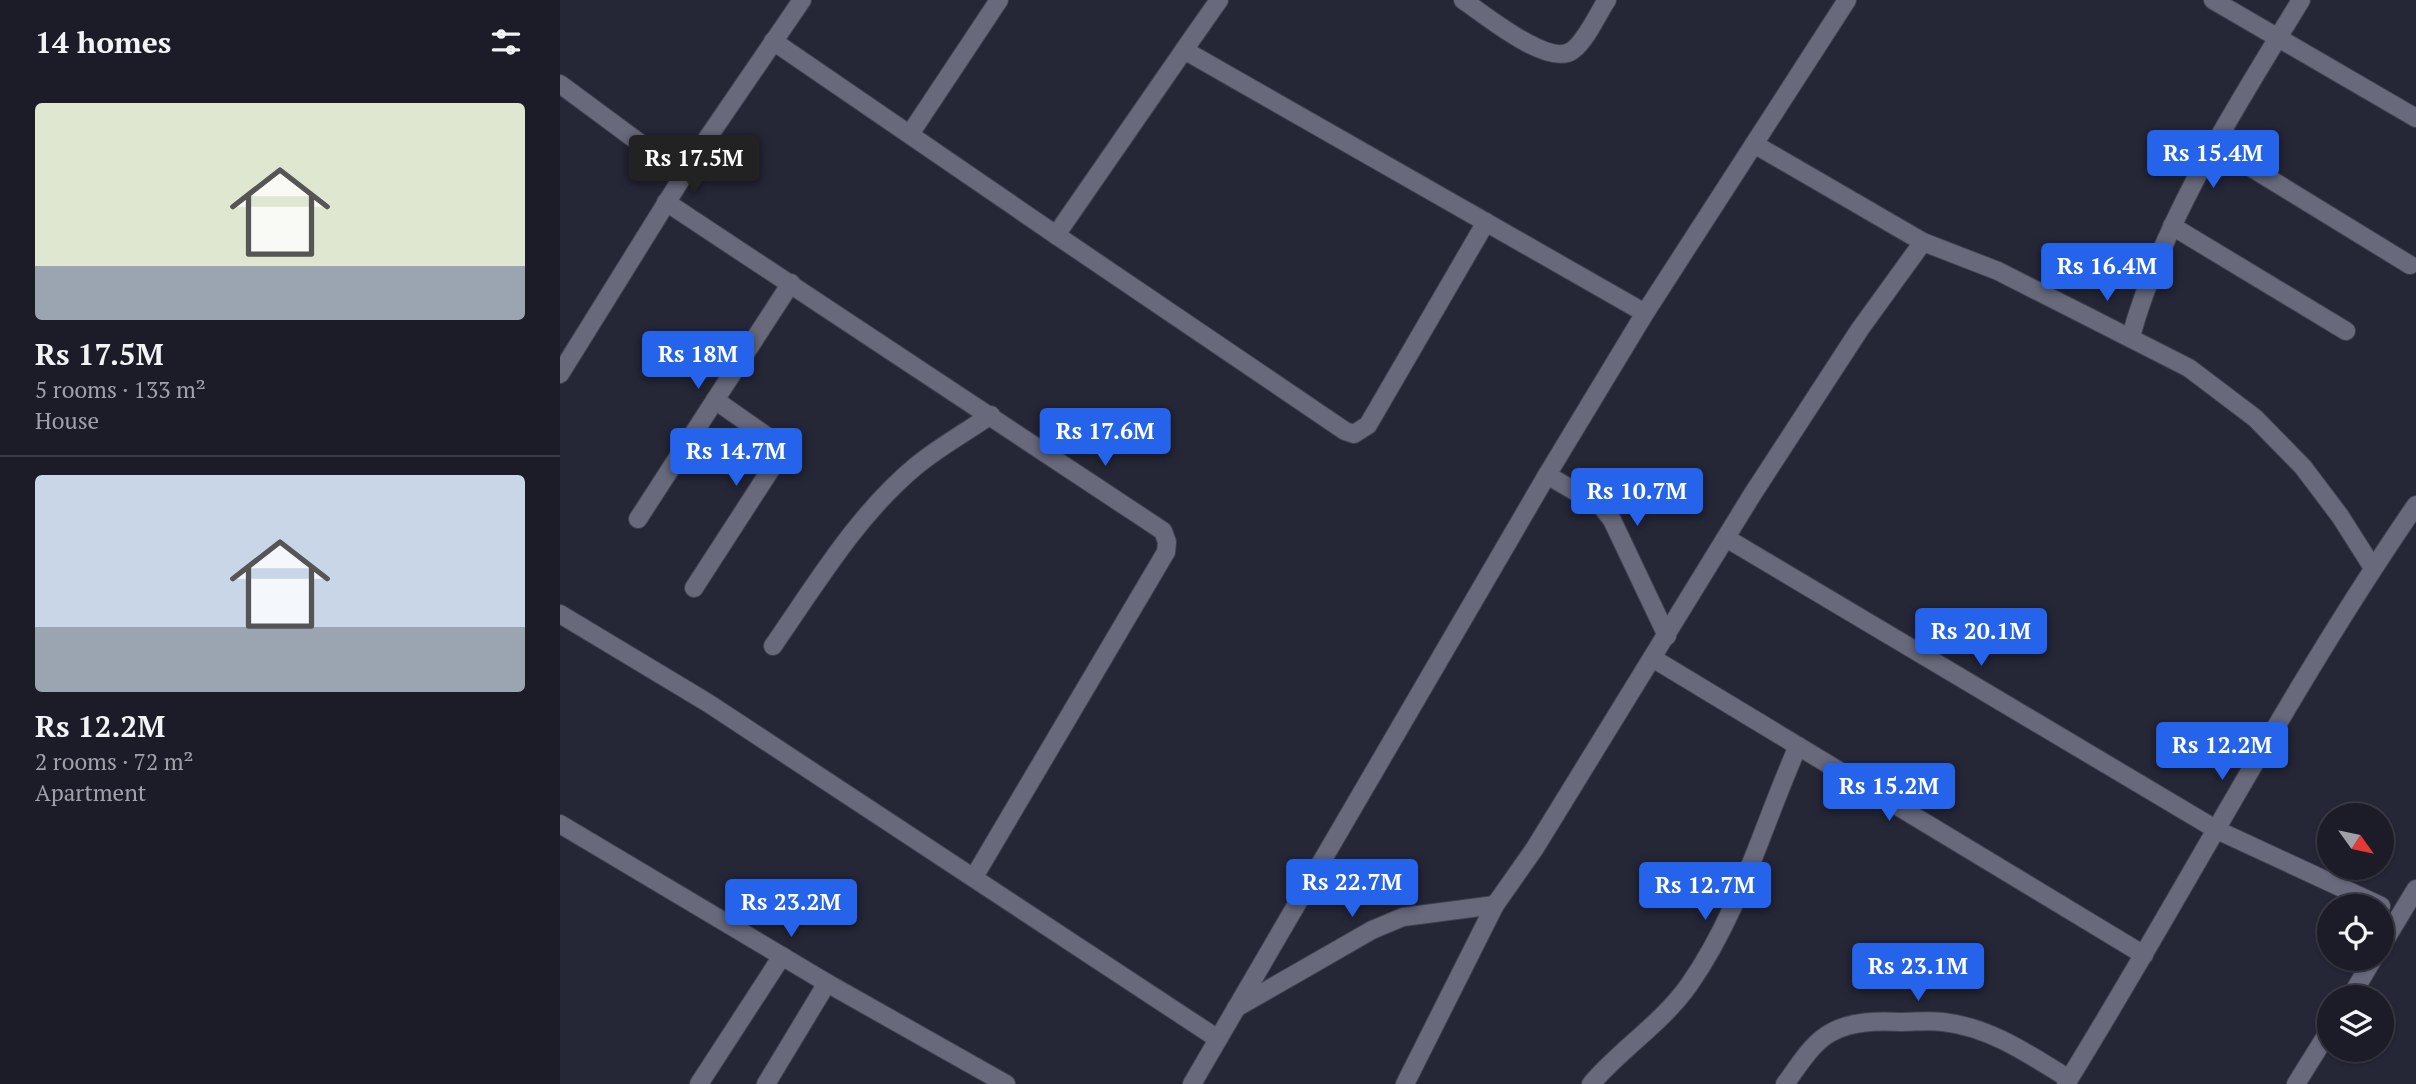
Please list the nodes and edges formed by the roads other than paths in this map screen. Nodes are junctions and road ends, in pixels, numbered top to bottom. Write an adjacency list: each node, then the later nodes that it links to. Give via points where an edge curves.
1 (999, 0): 14 (street)
2 (1219, 0): 11 (street)
3 (1463, 0): 4 (street, via 1531,46 1553,55 1576,49)
4 (1607, 0)
5 (1847, 0): 15 (street)
6 (2213, 0): 9 (street)
7 (2301, 0): 9 (street)
8 (793, 3): 10 (street)
9 (2278, 38): 13 (street); 16 (street)
10 (773, 41): 14 (street); 17 (street)
11 (1184, 50): 19 (street); 21 (street)
12 (560, 83): 17 (street)
13 (2416, 118)
14 (910, 134): 21 (street)
15 (1754, 144): 22 (street); 25 (street)
16 (2216, 146): 20 (street); 23 (street)
17 (683, 175): 18 (street)
18 (666, 202): 24 (street); 28 (street)
19 (1486, 222): 21 (street, via 1368,425 1354,434); 25 (street)
20 (2172, 226): 26 (street); 27 (street, via 2144,291)
21 (1056, 235)
22 (1923, 242): 27 (street, via 1998,271); 34 (street, via 1860,329)
23 (2410, 265)
24 (791, 284): 29 (street); 30 (street)
25 (1645, 313): 31 (street)
26 (2346, 331)
27 (2131, 336): 35 (street, via 2189,368 2255,418 2303,467)
28 (560, 373)
29 (715, 400): 33 (street); 36 (street, via 778,444 782,452)
30 (991, 415): 39 (street, via 894,486 836,555); 44 (street, via 1153,523 1164,531 1167,542 1166,552)
31 (1546, 475): 38 (street, via 1602,507 1612,520); 54 (street)
32 (2416, 505): 35 (street)
33 (638, 519)
34 (1726, 538): 38 (street); 43 (street)
35 (2373, 568): 43 (street)
36 (694, 588)
37 (560, 614): 44 (street)
38 (1667, 636): 40 (street)
39 (773, 646)
40 (1654, 659): 41 (street); 47 (street)
41 (1798, 746): 51 (street); 57 (street, via 1741,894 1717,942 1657,1025 1620,1053)
42 (560, 824): 52 (street)
43 (2217, 830): 46 (street); 51 (street)
44 (974, 877): 55 (street)
45 (2416, 889): 49 (street)
46 (2353, 894)
47 (1495, 905): 54 (street, via 1403,917 1372,930); 63 (street)
48 (2394, 912): 49 (street)
49 (2400, 915): 50 (street)
50 (2394, 925)
51 (2144, 955): 58 (street)
52 (782, 956): 53 (street); 59 (street)
53 (827, 983): 60 (street); 61 (street)
54 (1236, 1009): 55 (street)
55 (1218, 1039): 62 (street)
56 (2317, 1050): 65 (street)
57 (1599, 1081)
58 (2068, 1082): 64 (street, via 2005,1040 1973,1028 1943,1021 1891,1021 1830,1032)
59 (699, 1084)
60 (766, 1084)
61 (1006, 1084)
62 (1192, 1084)
63 (1405, 1084)
64 (1786, 1084)
65 (2296, 1084)

